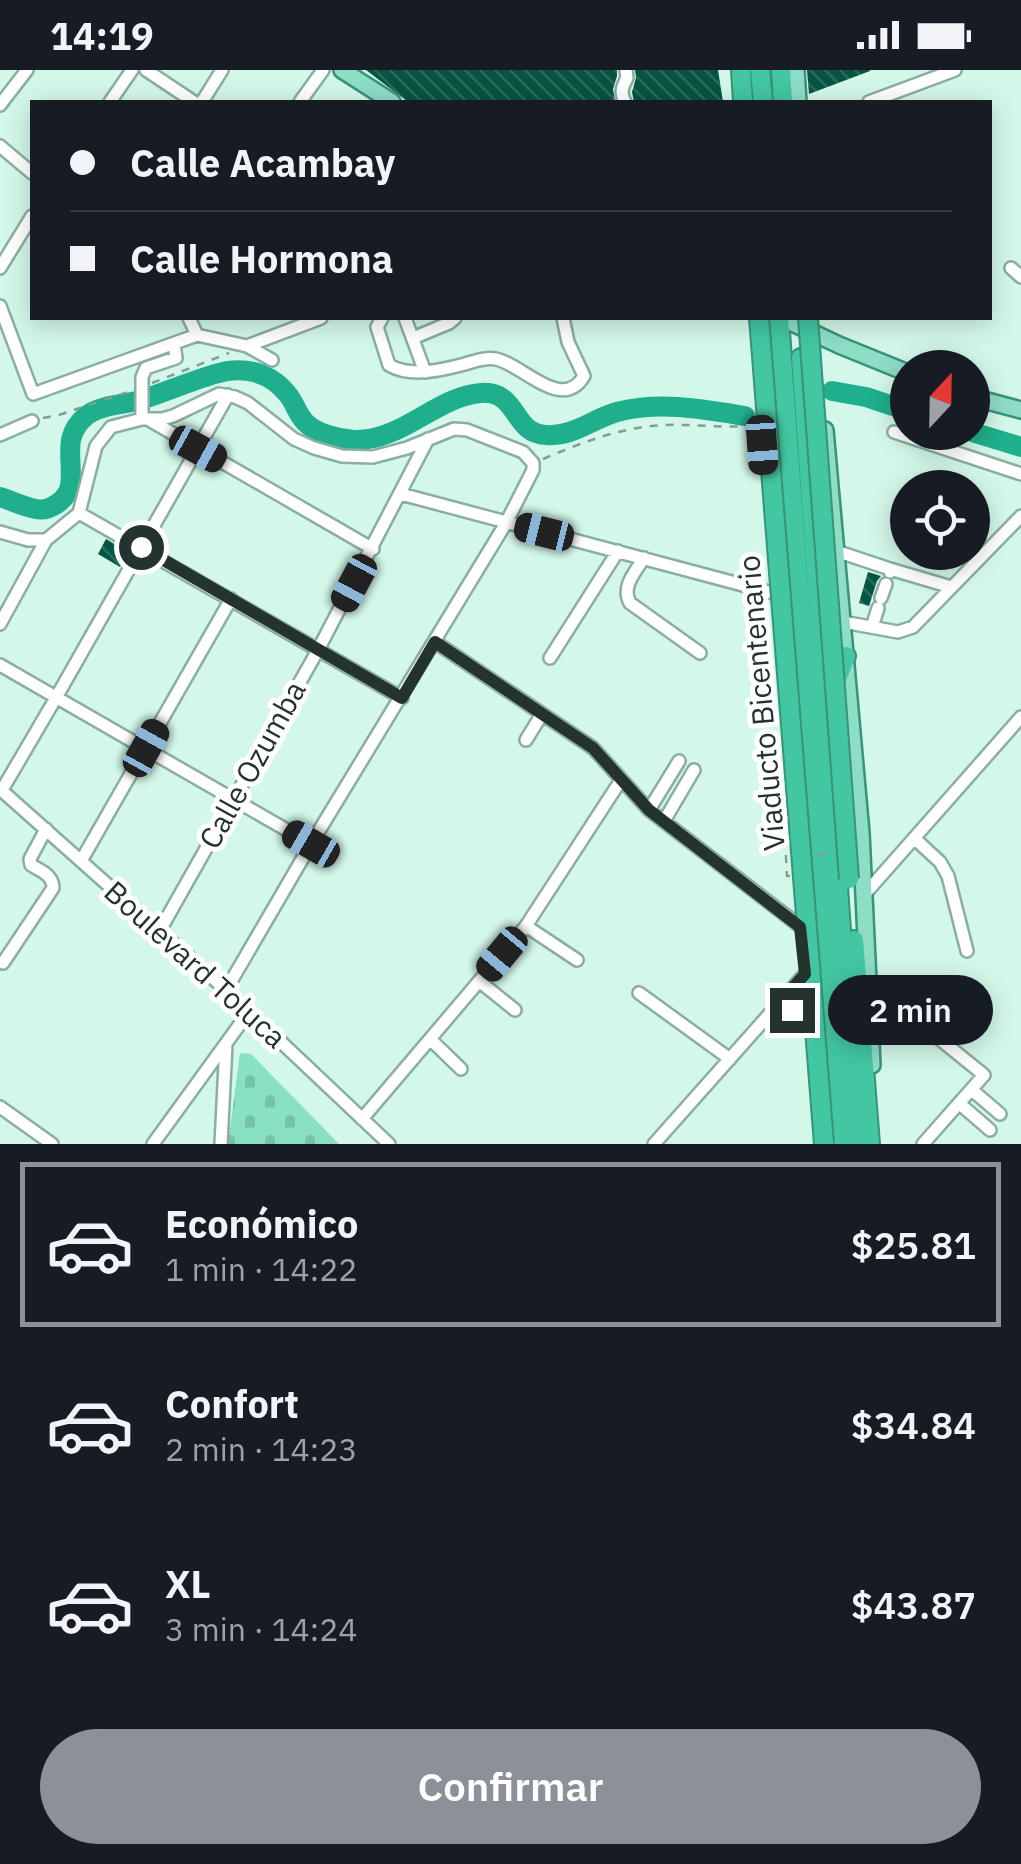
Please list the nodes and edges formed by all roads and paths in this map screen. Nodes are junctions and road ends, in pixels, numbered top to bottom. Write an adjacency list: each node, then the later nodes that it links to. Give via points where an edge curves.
1 (27, 70): 26 (street)
2 (132, 70): 14 (street)
3 (146, 70): 15 (street)
4 (222, 70): 16 (street)
5 (323, 70): 17 (street)
6 (342, 70): 18 (main road)
7 (626, 70): 19 (street)
8 (738, 70): 20 (highway)
9 (750, 70): 21 (highway)
10 (760, 70): 22 (highway)
11 (781, 70): 23 (highway)
12 (793, 70): 24 (highway)
13 (955, 70): 25 (street)
14 (111, 100)
15 (191, 100)
16 (203, 100)
17 (301, 100)
18 (389, 100)
19 (623, 100)
20 (740, 100)
21 (753, 100)
22 (763, 100)
23 (793, 100)
24 (793, 100)
25 (874, 100)
26 (0, 105)
27 (0, 146): 28 (street)
28 (30, 171)
29 (30, 219): 30 (street)
30 (0, 268)
31 (0, 306): 47 (street, via 33,394)
32 (190, 320): 45 (street)
33 (316, 320): 48 (street)
34 (381, 320): 52 (street, via 377,327 389,365)
35 (407, 320): 46 (street)
36 (453, 320): 46 (street)
37 (563, 320): 52 (street, via 584,376 564,390 498,359)
38 (756, 320): 60 (main road, bridge)
39 (756, 320): 144 (highway, Viaducto Bicentenario, bridge)
40 (769, 320): 145 (highway)
41 (780, 320): 66 (highway)
42 (784, 320): 51 (main road)
43 (799, 320): 49 (highway)
44 (808, 320): 148 (highway, bridge)
45 (197, 335): 47 (street); 48 (street)
46 (413, 338): 52 (street)
47 (174, 344): 56 (street, via 176,358 146,368 142,378)
48 (247, 346): 50 (street)
49 (809, 353): 75 (main road); 92 (highway)
50 (272, 360)
51 (890, 366)
52 (425, 372)
53 (228, 395): 56 (street, via 173,416); 59 (street, via 294,439 342,456 373,456); 61 (street)
54 (990, 402): 55 (main road)
55 (1021, 410)
56 (145, 417): 61 (street); 67 (street, via 104,434)
57 (32, 421): 58 (street)
58 (0, 435)
59 (428, 438): 63 (street, via 467,430 523,452); 65 (street, Calle Ozumba)
60 (757, 440): 63 (path, via 747,426 664,424 593,437); 66 (highway); 79 (main road)
61 (198, 449): 72 (street); 73 (street)
62 (948, 450): 64 (street)
63 (533, 463): 69 (street)
64 (1021, 474)
65 (401, 494): 69 (street); 73 (street, Calle Ozumba)
66 (794, 512): 116 (highway)
67 (79, 513): 71 (street); 72 (street)
68 (1021, 516): 78 (street)
69 (506, 523): 74 (street); 84 (street)
70 (0, 532): 71 (street)
71 (46, 540): 82 (street)
72 (141, 547): 80 (street); 90 (street)
73 (373, 549): 85 (street, Calle Ozumba)
74 (618, 551): 76 (street); 88 (street)
75 (836, 551): 77 (street); 81 (main road)
76 (644, 558): 79 (street); 86 (street, via 626,589 630,604)
77 (889, 575): 78 (street); 83 (street)
78 (951, 587): 83 (street, via 913,626 898,632)
79 (773, 593): 114 (main road)
80 (231, 599): 85 (street); 96 (street)
81 (842, 622): 83 (street); 87 (main road)
82 (0, 624)
83 (872, 628)
84 (435, 642): 91 (street); 93 (street)
85 (318, 650): 91 (street); 101 (street, Calle Ozumba)
86 (700, 654)
87 (846, 656): 92 (highway); 112 (main road)
88 (550, 658)
89 (0, 665): 90 (street)
90 (58, 696): 96 (street); 100 (street)
91 (402, 698): 107 (street)
92 (826, 708): 147 (highway)
93 (542, 714): 95 (street); 99 (street, via 593,748)
94 (1021, 717): 105 (street)
95 (526, 740)
96 (146, 748): 101 (street); 110 (street)
97 (680, 761): 102 (street)
98 (694, 770): 103 (street)
99 (621, 780): 102 (street); 113 (street)
100 (1, 789): 104 (street, Boulevard Toluca)
101 (234, 800): 107 (street); 115 (street, Calle Ozumba)
102 (649, 810): 103 (street)
103 (664, 821): 114 (street)
104 (46, 830): 110 (street, Boulevard Toluca); 119 (street, via 30,859 53,888)
105 (914, 838): 112 (street); 117 (street, via 948,876)
106 (784, 840): 111 (path)
107 (311, 844): 123 (street)
108 (836, 854): 109 (path, bridge)
109 (806, 856)
110 (81, 861): 115 (street, Boulevard Toluca)
111 (787, 876)
112 (864, 896): 122 (main road)
113 (526, 926): 118 (street); 121 (street)
114 (800, 927): 120 (main road)
115 (160, 932): 123 (street, Boulevard Toluca)
116 (825, 943): 128 (highway); 146 (highway)
117 (967, 951)
118 (577, 960)
119 (3, 963)
120 (805, 974): 125 (street); 128 (main road)
121 (480, 981): 126 (street); 129 (street)
122 (868, 981): 133 (street, via 984,1076); 149 (main road)
123 (226, 990): 127 (street, Boulevard Toluca)
124 (639, 992): 131 (street)
125 (778, 1004): 128 (street); 131 (street)
126 (515, 1010)
127 (248, 1013): 130 (street); 137 (street, Boulevard Toluca)
128 (808, 1013): 144 (main road)
129 (430, 1038): 132 (street); 137 (street)
130 (226, 1044): 140 (street); 141 (street)
131 (730, 1059): 143 (street)
132 (460, 1069)
133 (972, 1090): 134 (street); 136 (street)
134 (960, 1104): 138 (street); 150 (street)
135 (0, 1107): 139 (street)
136 (1000, 1114)
137 (362, 1119): 142 (street, Boulevard Toluca)
138 (990, 1130)
139 (52, 1144)
140 (153, 1144)
141 (220, 1144)
142 (389, 1144)
143 (654, 1144)
144 (820, 1144)
145 (832, 1144)
146 (840, 1144)
147 (856, 1144)
148 (870, 1144)
149 (878, 1144)
150 (923, 1144)

